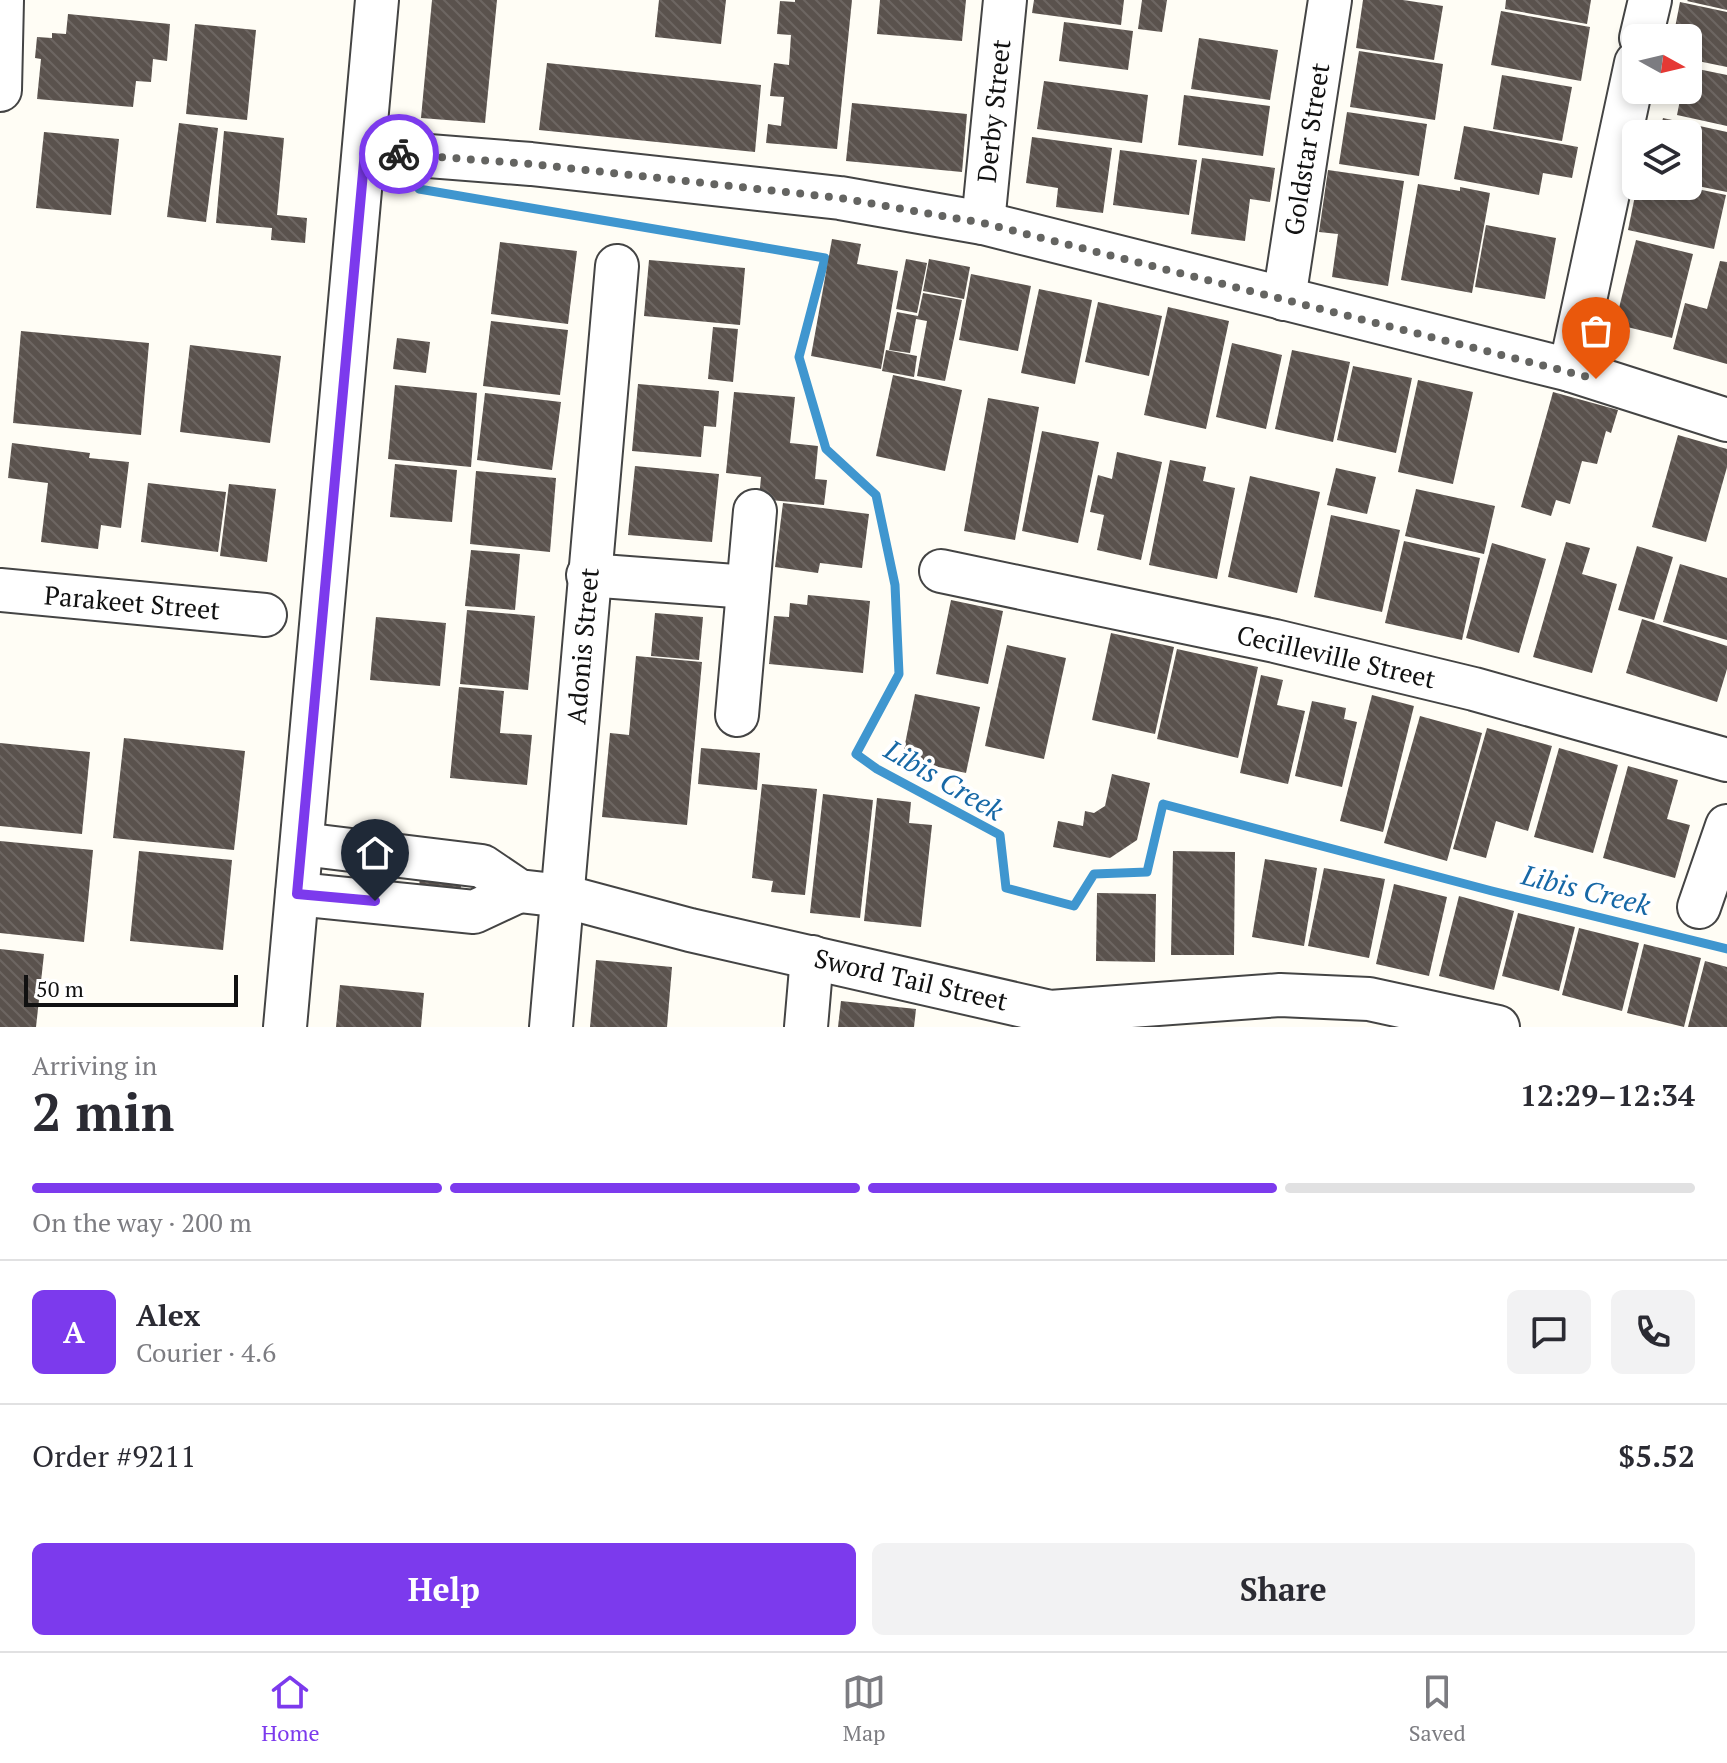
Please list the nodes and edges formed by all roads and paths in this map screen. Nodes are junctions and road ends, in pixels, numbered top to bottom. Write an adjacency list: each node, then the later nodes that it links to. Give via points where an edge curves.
1 (2, 0): 7 (street)
2 (377, 0): 9 (street)
3 (1005, 0): 10 (street, Derby Street)
4 (1330, 0): 12 (street, Goldstar Street)
5 (1650, 0): 6 (street)
6 (1644, 24)
7 (0, 90)
8 (1627, 104): 13 (street)
9 (365, 151): 10 (street, via 825,196); 24 (street)
10 (983, 223): 12 (street)
11 (617, 266): 17 (street, Adonis Street)
12 (1284, 299): 13 (street)
13 (1570, 370): 14 (street)
14 (1727, 420)
15 (755, 511): 18 (street)
16 (941, 571): 22 (street, Cecilleville Street, via 1474,689)
17 (588, 575): 18 (street); 27 (street, Adonis Street)
18 (748, 587): 21 (street)
19 (0, 590): 20 (street, Parakeet Street)
20 (265, 615)
21 (737, 715)
22 (1727, 760)
23 (1727, 826): 28 (street)
24 (302, 844): 25 (street, Sword Tail Street, via 482,866); 26 (street)
25 (519, 891): 26 (street, via 474,912); 27 (street, Sword Tail Street)
26 (297, 894): 31 (street)
27 (563, 896): 29 (street, Sword Tail Street); 32 (street, Adonis Street)
28 (1699, 907)
29 (812, 957): 30 (street, Sword Tail Street); 33 (street)
30 (1050, 1019): 34 (street, Sword Tail Street, via 1280,995 1369,999)
31 (285, 1027)
32 (551, 1027)
33 (806, 1027)
34 (1498, 1027)

